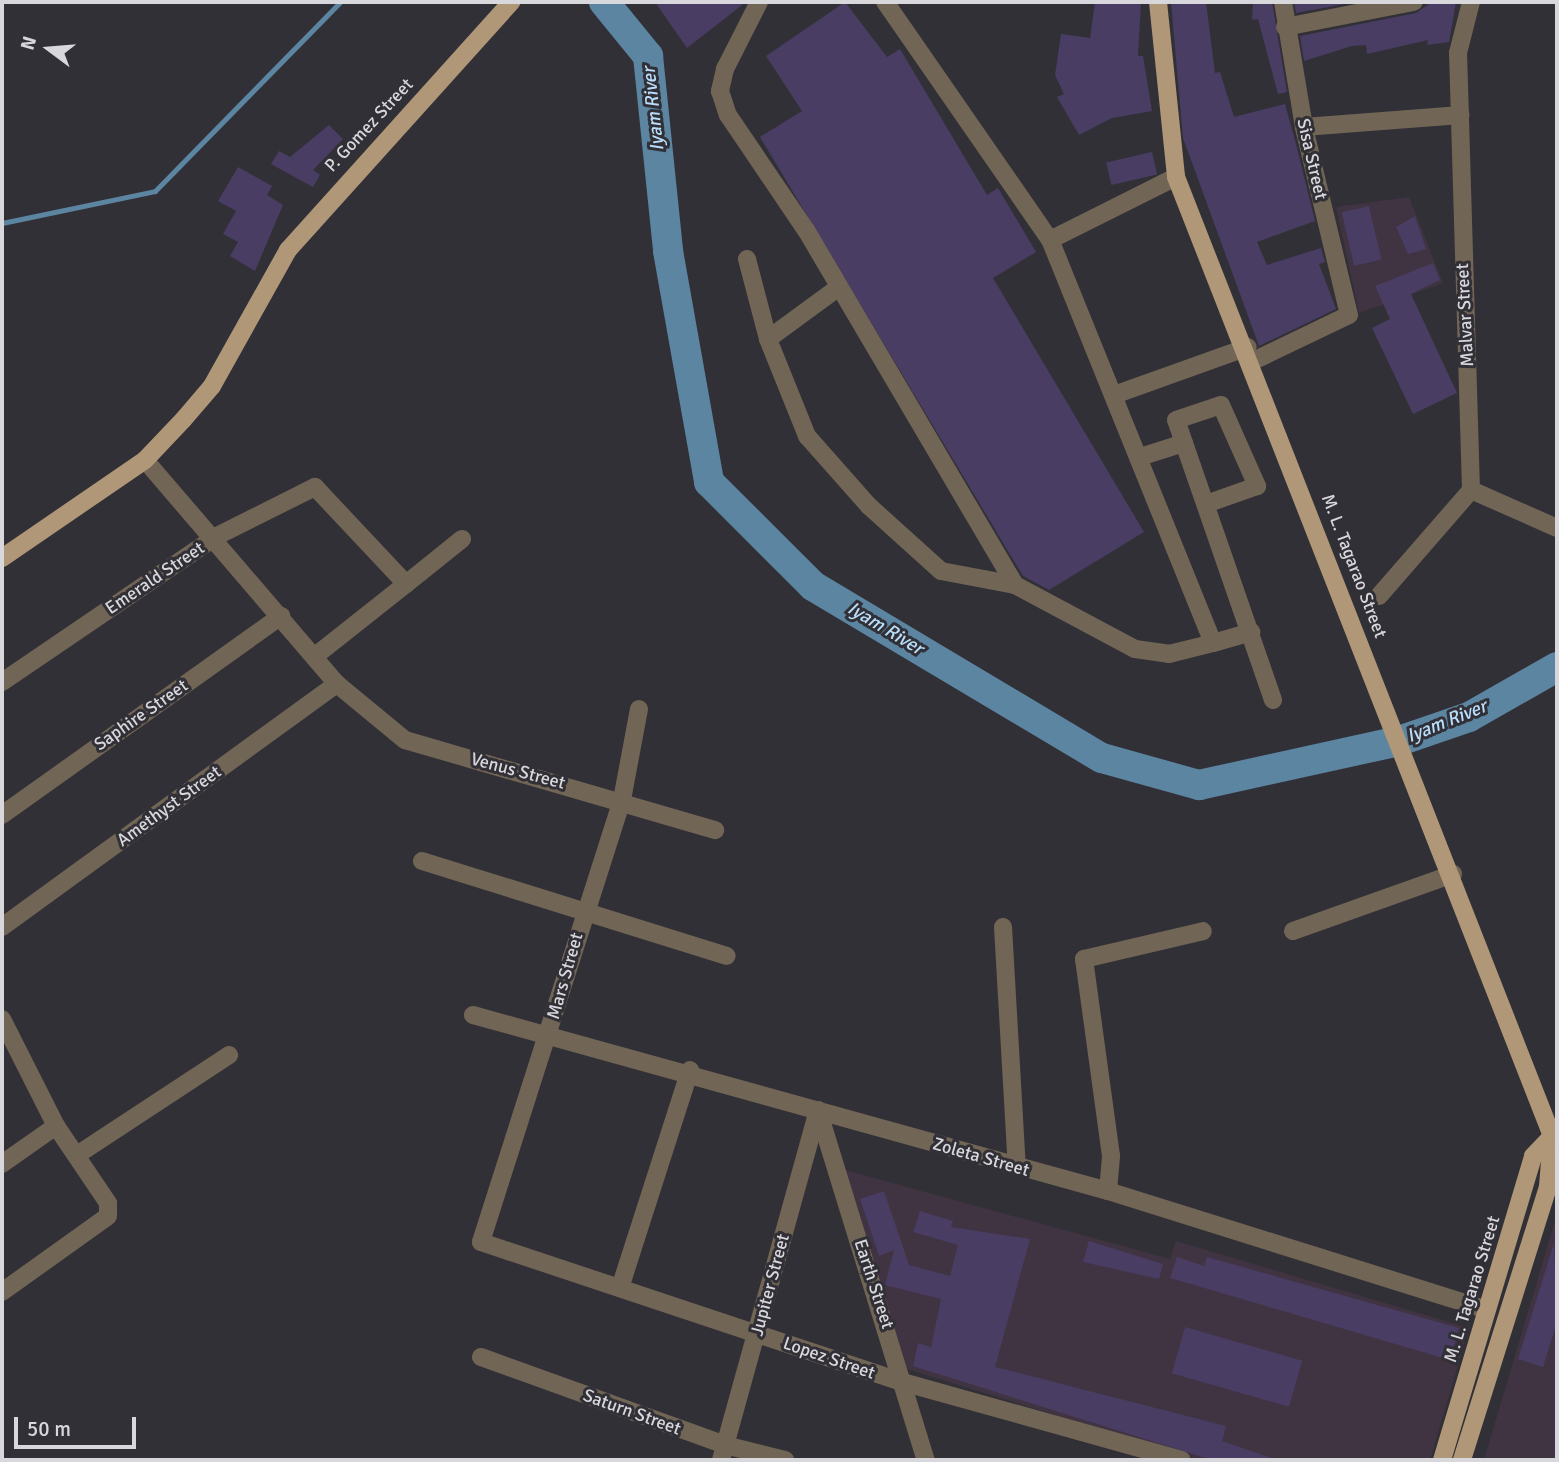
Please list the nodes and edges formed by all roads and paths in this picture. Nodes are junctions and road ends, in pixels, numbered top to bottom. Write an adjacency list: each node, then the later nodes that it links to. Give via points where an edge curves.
1 (511, 2): 20 (main road, P. Gomez Street, via 353,171 267,284 212,386)
2 (759, 2): 14 (street, via 720,91 728,115)
3 (885, 2): 12 (street)
4 (1158, 2): 11 (main road, M. L. Tagarao Street)
5 (1283, 2): 8 (street, Sisa Street)
6 (1414, 2): 8 (street)
7 (1471, 2): 9 (street, Malvar Street, via 1458,52)
8 (1285, 27): 10 (street, Sisa Street)
9 (1461, 115): 10 (street); 21 (street, Malvar Street)
10 (1304, 127): 16 (street, Sisa Street, via 1349,315)
11 (1176, 177): 12 (street); 16 (main road, M. L. Tagarao Street)
12 (1050, 240): 17 (street)
13 (747, 259): 15 (street)
14 (839, 287): 15 (street); 28 (street)
15 (768, 339): 28 (street, via 807,436 869,506 941,571)
16 (1250, 354): 17 (street); 42 (main road, M. L. Tagarao Street)
17 (1114, 395): 19 (street)
18 (1184, 443): 19 (street); 22 (street); 22 (street, via 1176,420 1221,405 1257,486)
19 (1140, 457): 32 (street)
20 (145, 460): 24 (street, Venus Street); 26 (main road, P. Gomez Street)
21 (1471, 490): 23 (street); 29 (street)
22 (1206, 504): 31 (street)
23 (1556, 525)
24 (215, 537): 27 (street, Emerald Street, via 315,487); 30 (street, Venus Street); 34 (street, Emerald Street)
25 (462, 539): 27 (street)
26 (2, 558)
27 (406, 584): 33 (street)
28 (1015, 586): 32 (street, via 1135,649 1169,654)
29 (1379, 596)
30 (281, 616): 33 (street, Venus Street); 39 (street, Saphire Street)
31 (1251, 632): 32 (street); 36 (street)
32 (1213, 643)
33 (315, 656): 35 (street, Venus Street)
34 (2, 682)
35 (337, 684): 38 (street, Venus Street, via 405,740); 44 (street, Amethyst Street)
36 (1273, 701)
37 (639, 709): 38 (street, Mars Street)
38 (622, 800): 40 (street, Venus Street); 43 (street, Mars Street)
39 (2, 815)
40 (715, 830)
41 (422, 860): 43 (street)
42 (1452, 874): 47 (street); 56 (main road, M. L. Tagarao Street)
43 (584, 912): 48 (street); 51 (street, Mars Street)
44 (2, 927)
45 (1003, 927): 59 (street)
46 (1203, 931): 60 (street, via 1084,959 1111,1156)
47 (1293, 931)
48 (727, 956)
49 (473, 1015): 51 (street, Zoleta Street)
50 (2, 1019): 55 (street)
51 (548, 1032): 53 (street, Zoleta Street); 61 (street, Mars Street)
52 (229, 1055): 57 (street)
53 (690, 1070): 54 (street, Zoleta Street); 62 (street)
54 (818, 1110): 59 (street, Zoleta Street); 65 (street, Jupiter Street); 67 (street, Earth Street)
55 (56, 1126): 57 (street); 58 (street)
56 (1555, 1132): 64 (main road, M. L. Tagarao Street, via 1533,1156); 73 (main road, M. L. Tagarao Street, via 1555,1161 1537,1227)
57 (77, 1155): 63 (street, via 108,1203 108,1216)
58 (2, 1164)
59 (1017, 1167): 60 (street, Zoleta Street)
60 (1108, 1191): 64 (street, Zoleta Street)
61 (481, 1242): 62 (street, Lopez Street)
62 (620, 1288): 65 (street, Lopez Street)
63 (2, 1292)
64 (1487, 1310): 72 (main road, M. L. Tagarao Street)
65 (758, 1334): 67 (street, Lopez Street); 68 (street, Jupiter Street)
66 (481, 1357): 68 (street, Saturn Street)
67 (906, 1384): 70 (street, Earth Street); 71 (street, Lopez Street)
68 (723, 1453): 69 (street, Saturn Street)
69 (785, 1460)
70 (926, 1460)
71 (1181, 1460)
72 (1443, 1460)
73 (1462, 1460)

